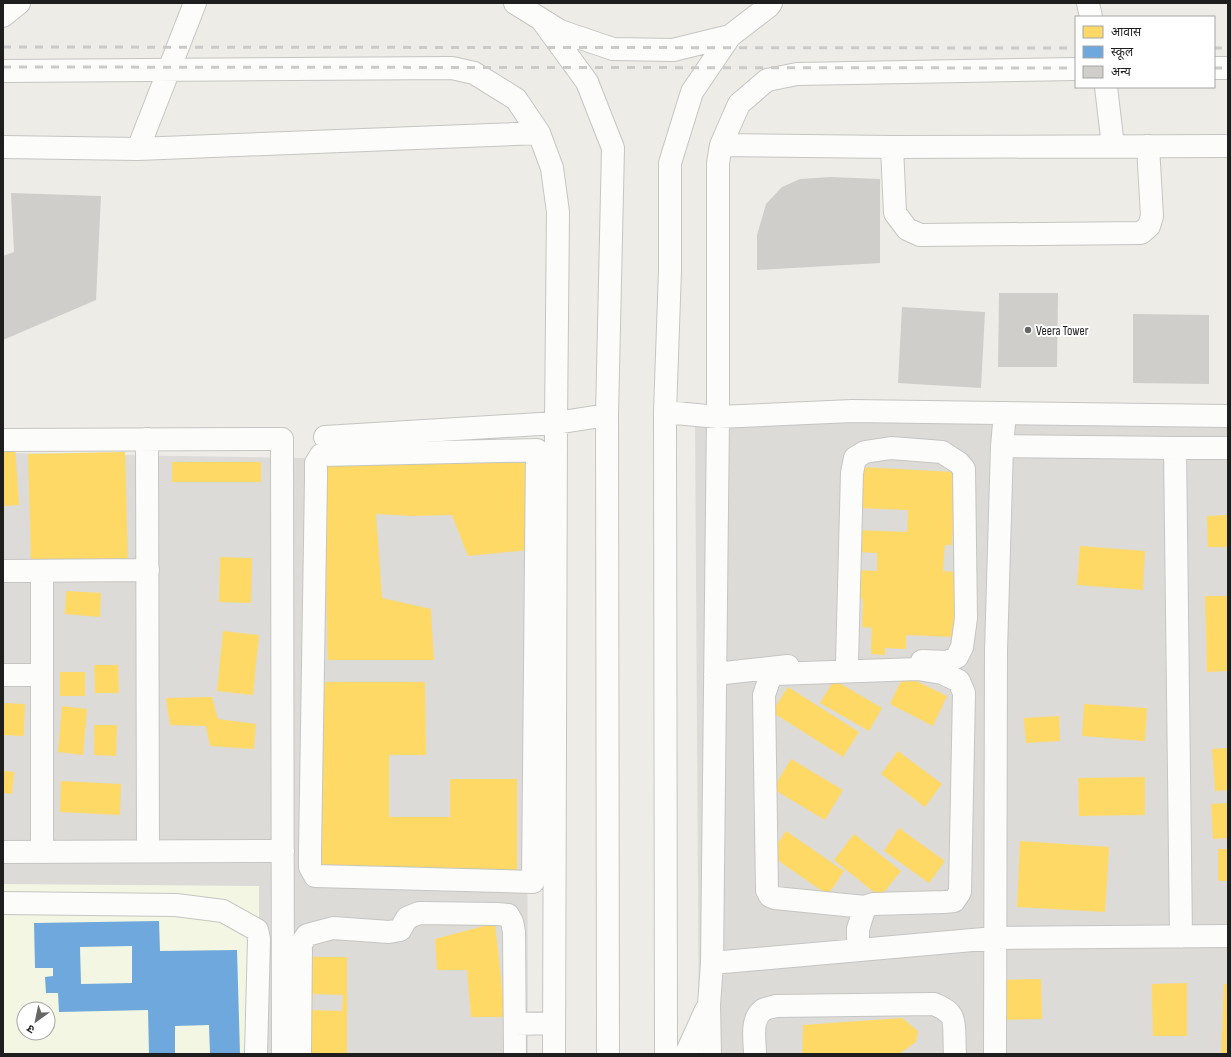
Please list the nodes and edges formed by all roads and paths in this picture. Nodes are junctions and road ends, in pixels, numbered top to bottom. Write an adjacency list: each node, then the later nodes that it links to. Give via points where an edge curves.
1 (19, 3): 6 (street)
2 (195, 3): 13 (street)
3 (515, 3): 8 (street)
4 (1088, 3): 7 (street)
5 (775, 4): 9 (street)
6 (3, 16)
7 (1091, 16)
8 (541, 19): 9 (street, via 560,31 613,49 673,50); 26 (street, via 587,82 613,148)
9 (730, 36): 24 (street, via 692,92 670,163 670,270)
10 (1215, 68): 11 (street)
11 (1228, 68)
12 (1075, 69): 17 (street, via 796,74 767,80 740,104)
13 (168, 70): 14 (street); 16 (street, via 452,68 474,73 516,99); 23 (street)
14 (3, 71)
15 (1106, 88): 18 (street)
16 (539, 133): 23 (street); 29 (street, via 552,168 558,212)
17 (721, 145): 22 (street); 28 (street, via 718,163)
18 (1113, 146): 19 (street); 22 (street)
19 (1148, 146): 20 (street); 22 (street, via 1152,216 1149,226 1141,233 920,235 907,229 895,212)
20 (1228, 146)
21 (3, 147): 23 (street)
22 (892, 147)
23 (138, 149)
24 (665, 412): 28 (street); 65 (street)
25 (1005, 414): 27 (street); 28 (street, via 852,411); 33 (street)
26 (607, 415): 29 (street); 64 (street)
27 (1228, 416)
28 (718, 417): 41 (street)
29 (556, 423): 30 (street); 39 (street)
30 (325, 437)
31 (3, 440): 32 (street)
32 (147, 440): 36 (street); 45 (street, via 282,439)
33 (1002, 446): 34 (street); 53 (street, via 996,651)
34 (1175, 448): 35 (street); 51 (street)
35 (1228, 448)
36 (148, 570): 38 (street); 48 (street)
37 (3, 571): 38 (street)
38 (42, 571): 43 (street)
39 (545, 647): 44 (street); 44 (street, via 536,450 321,455 316,463 310,844 310,866 315,876 533,882)
40 (847, 662): 40 (street, via 852,473 855,458 865,452 891,448 942,452 964,469 966,618 962,647 957,657 948,662); 41 (street)
41 (716, 674): 55 (street)
42 (3, 675): 43 (street)
43 (42, 675): 47 (street)
44 (545, 687): 57 (street)
45 (283, 851): 48 (street); 60 (street)
46 (3, 852): 47 (street)
47 (42, 852): 48 (street)
48 (148, 852)
49 (3, 904): 59 (street, via 176,904 223,911 257,930 259,939)
50 (865, 907): 50 (street, via 873,904 954,901 960,892 964,693 959,681 942,673 918,669 776,674 769,680 764,695 767,890 770,896 775,898); 54 (street, via 858,929)
51 (1181, 936): 52 (street); 53 (street)
52 (1228, 936)
53 (995, 938): 54 (street); 70 (street)
54 (858, 950): 55 (street)
55 (712, 963): 56 (street)
56 (709, 1006): 66 (street); 67 (street)
57 (554, 1023): 58 (street); 63 (street)
58 (515, 1024): 61 (street, via 514,932 508,915 419,913 408,918 400,930 389,932 333,928 307,935 301,944); 62 (street)
59 (256, 1054)
60 (283, 1054)
61 (300, 1054)
62 (515, 1054)
63 (554, 1054)
64 (608, 1054)
65 (666, 1054)
66 (686, 1054)
67 (710, 1054)
68 (755, 1054): 69 (street, via 754,1024 764,1010 776,1006 934,1004 951,1015)
69 (955, 1054)
70 (995, 1054)

